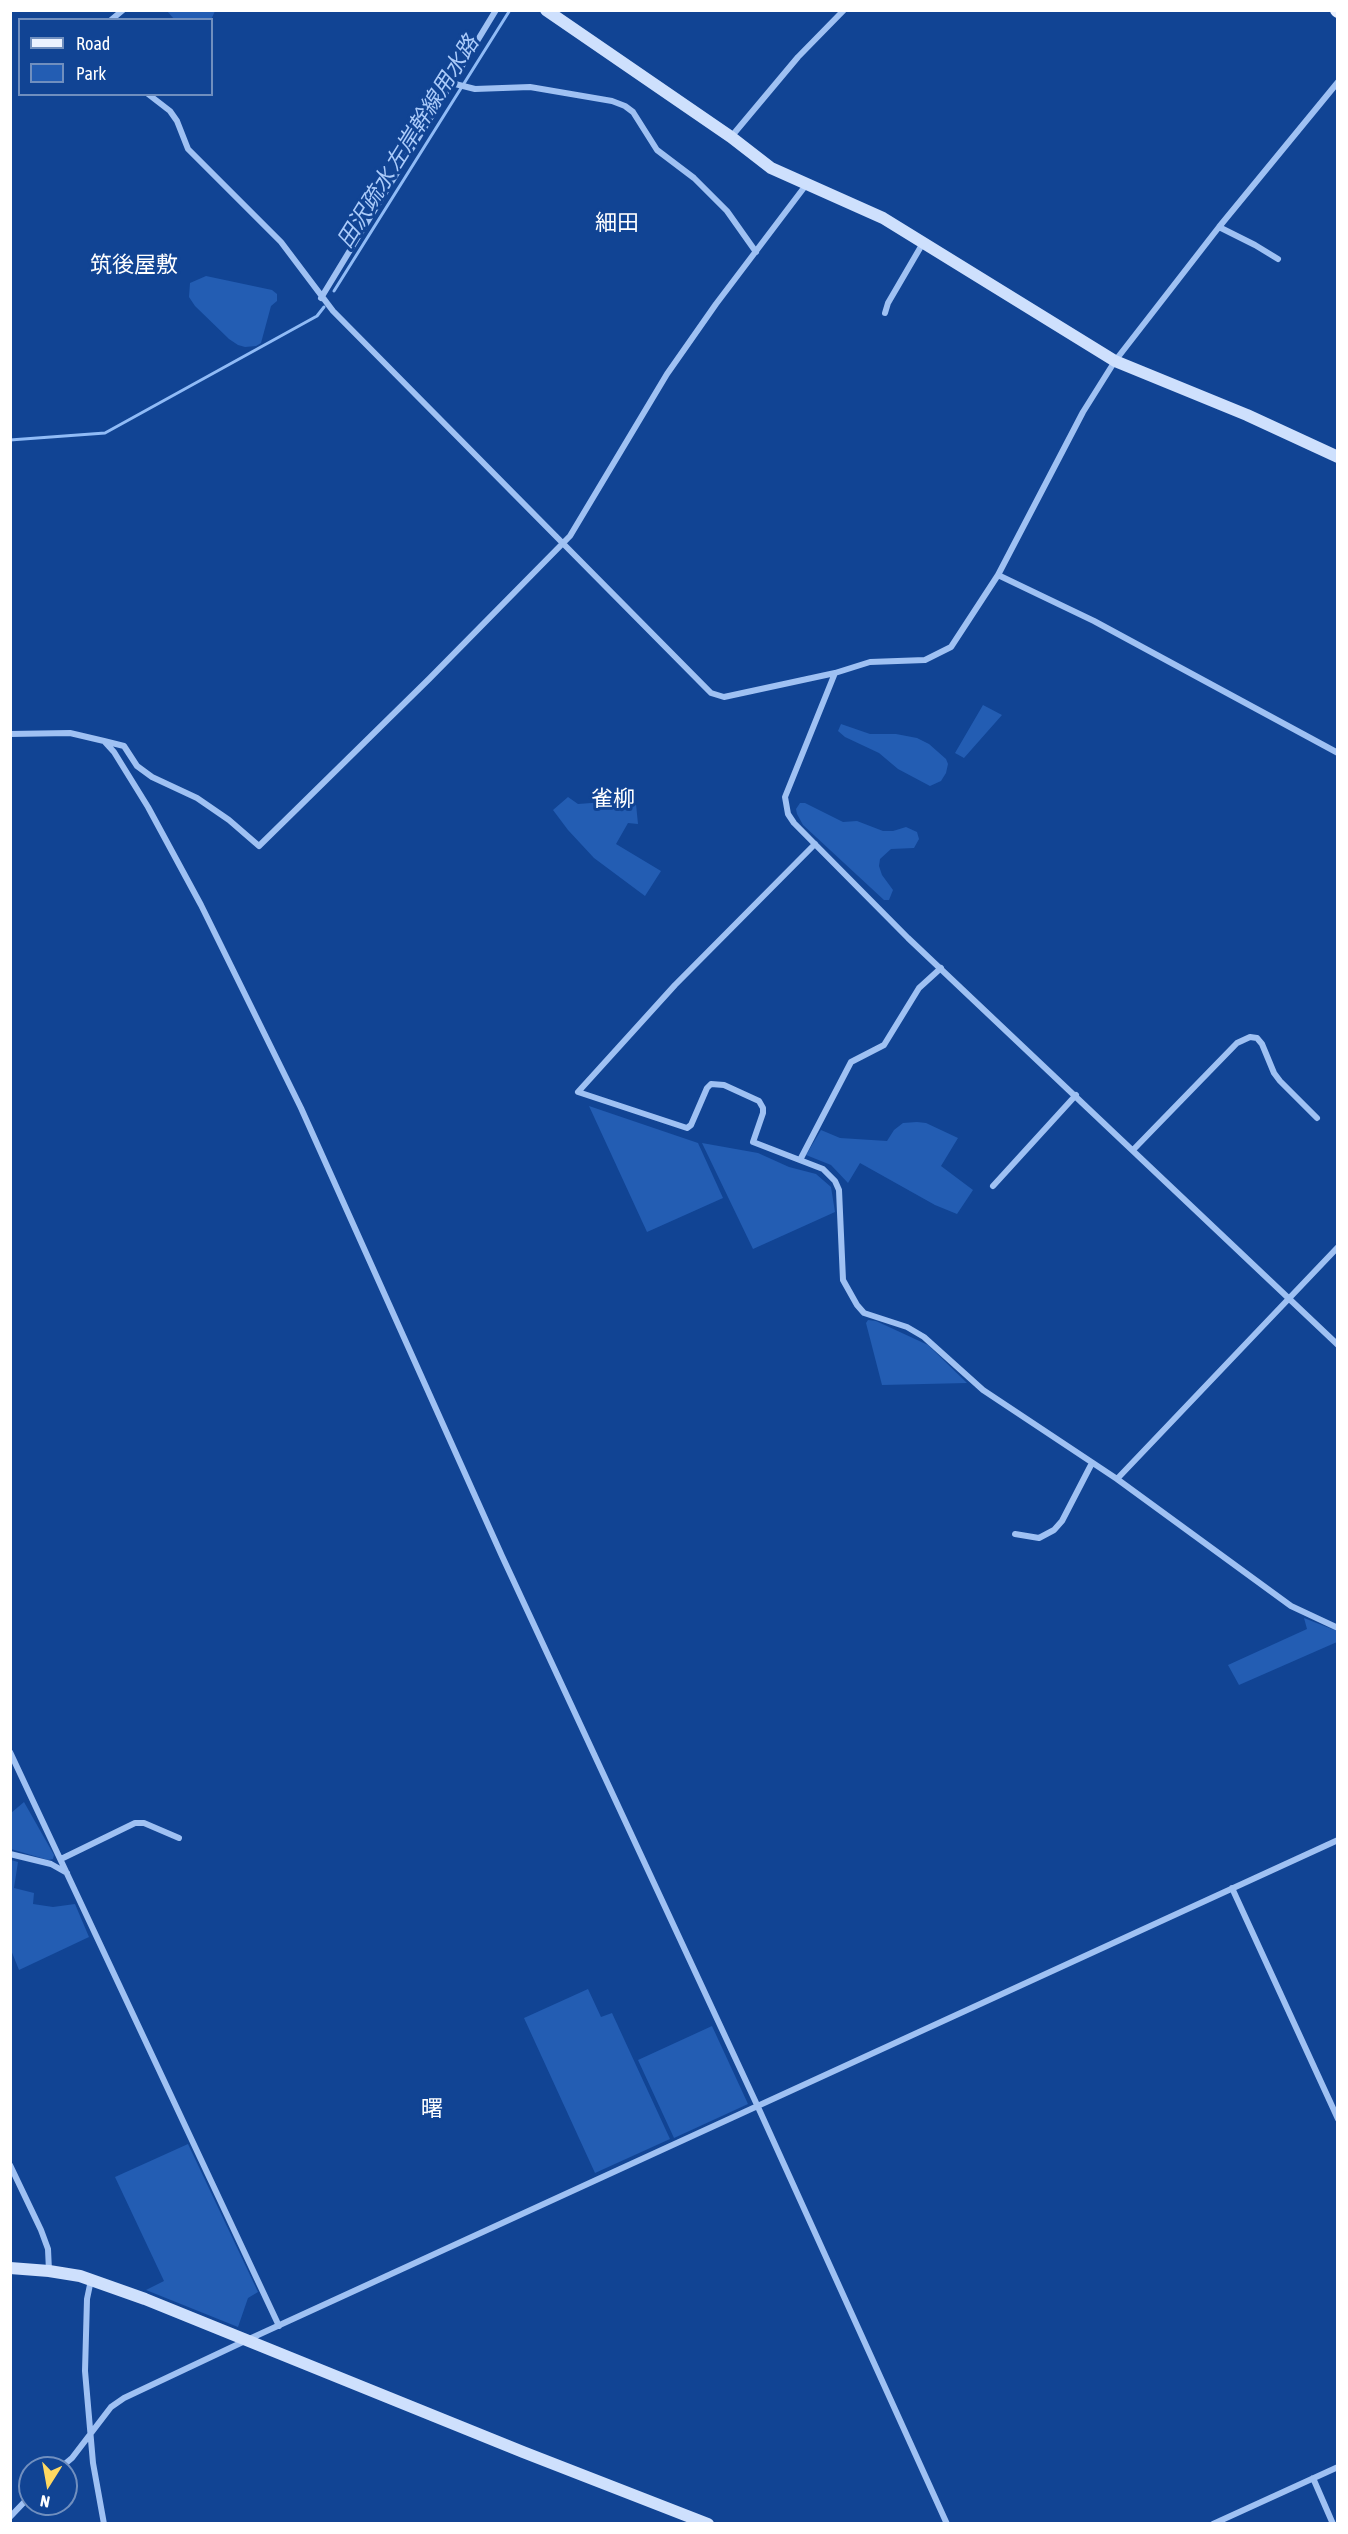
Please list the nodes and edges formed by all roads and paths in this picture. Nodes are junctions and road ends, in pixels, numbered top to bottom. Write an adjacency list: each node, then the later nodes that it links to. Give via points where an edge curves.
1 (496, 10): 5 (street)
2 (546, 10): 7 (street)
3 (844, 10): 7 (street, via 798,57)
4 (1338, 82): 9 (street)
5 (451, 83): 11 (street, via 475,89 530,87 625,106 657,150 694,178 727,211); 13 (street)
6 (151, 96): 13 (street, via 170,111 188,149 281,242)
7 (731, 137): 8 (street, via 771,168)
8 (807, 185): 10 (street, via 883,218); 11 (street)
9 (1219, 227): 12 (street); 15 (street)
10 (924, 242): 14 (street); 15 (street)
11 (756, 252): 17 (street, via 668,374)
12 (1278, 259)
13 (321, 298): 17 (street)
14 (885, 313)
15 (1115, 361): 16 (street); 18 (street, via 1083,412)
16 (1338, 457)
17 (563, 544): 19 (street, via 717,696 724,698); 21 (street, via 259,846 197,798 137,766 124,746)
18 (998, 575): 19 (street, via 951,647 925,660 870,662); 22 (street, via 1094,621)
19 (835, 673): 23 (street, via 785,797 788,814)
20 (10, 734): 21 (street, via 70,732)
21 (104, 741): 44 (street, via 148,807 201,904 301,1108 502,1556)
22 (1338, 753)
23 (815, 844): 24 (street); 28 (street, via 675,985 578,1092 687,1128 707,1088 711,1084 724,1085 759,1101 763,1108 753,1142)
24 (941, 968): 25 (street); 28 (street, via 919,988 884,1045 851,1062)
25 (1076, 1095): 27 (street); 29 (street)
26 (1317, 1118): 27 (street, via 1280,1081 1262,1044 1250,1036 1238,1043)
27 (1133, 1150): 31 (street)
28 (800, 1160): 33 (street, via 823,1169 839,1190 843,1280 864,1313 924,1337 983,1390)
29 (993, 1186)
30 (1338, 1247): 31 (street)
31 (1289, 1298): 32 (street); 34 (street)
32 (1338, 1345)
33 (1092, 1463): 34 (street); 35 (street, via 1054,1530 1039,1539)
34 (1117, 1479): 36 (street, via 1291,1606)
35 (1015, 1534)
36 (1338, 1628)
37 (10, 1752): 41 (street)
38 (179, 1838): 41 (street, via 135,1823)
39 (1338, 1840): 43 (street)
40 (10, 1854): 42 (street, via 51,1864)
41 (61, 1859): 42 (street)
42 (68, 1873): 50 (street)
43 (1232, 1888): 44 (street); 45 (street)
44 (758, 2107): 50 (street); 58 (street)
45 (1338, 2120)
46 (10, 2165): 48 (street, via 48,2249)
47 (10, 2268): 48 (street)
48 (49, 2271): 49 (street)
49 (91, 2279): 51 (street); 52 (street, via 85,2371)
50 (279, 2326): 51 (street)
51 (246, 2340): 52 (street, via 124,2398 111,2407); 57 (street)
52 (90, 2434): 53 (street); 56 (street)
53 (74, 2456)
54 (1338, 2466): 55 (street)
55 (1313, 2478): 59 (street); 60 (street)
56 (104, 2523)
57 (708, 2523)
58 (947, 2523)
59 (1213, 2523)
60 (1333, 2523)

